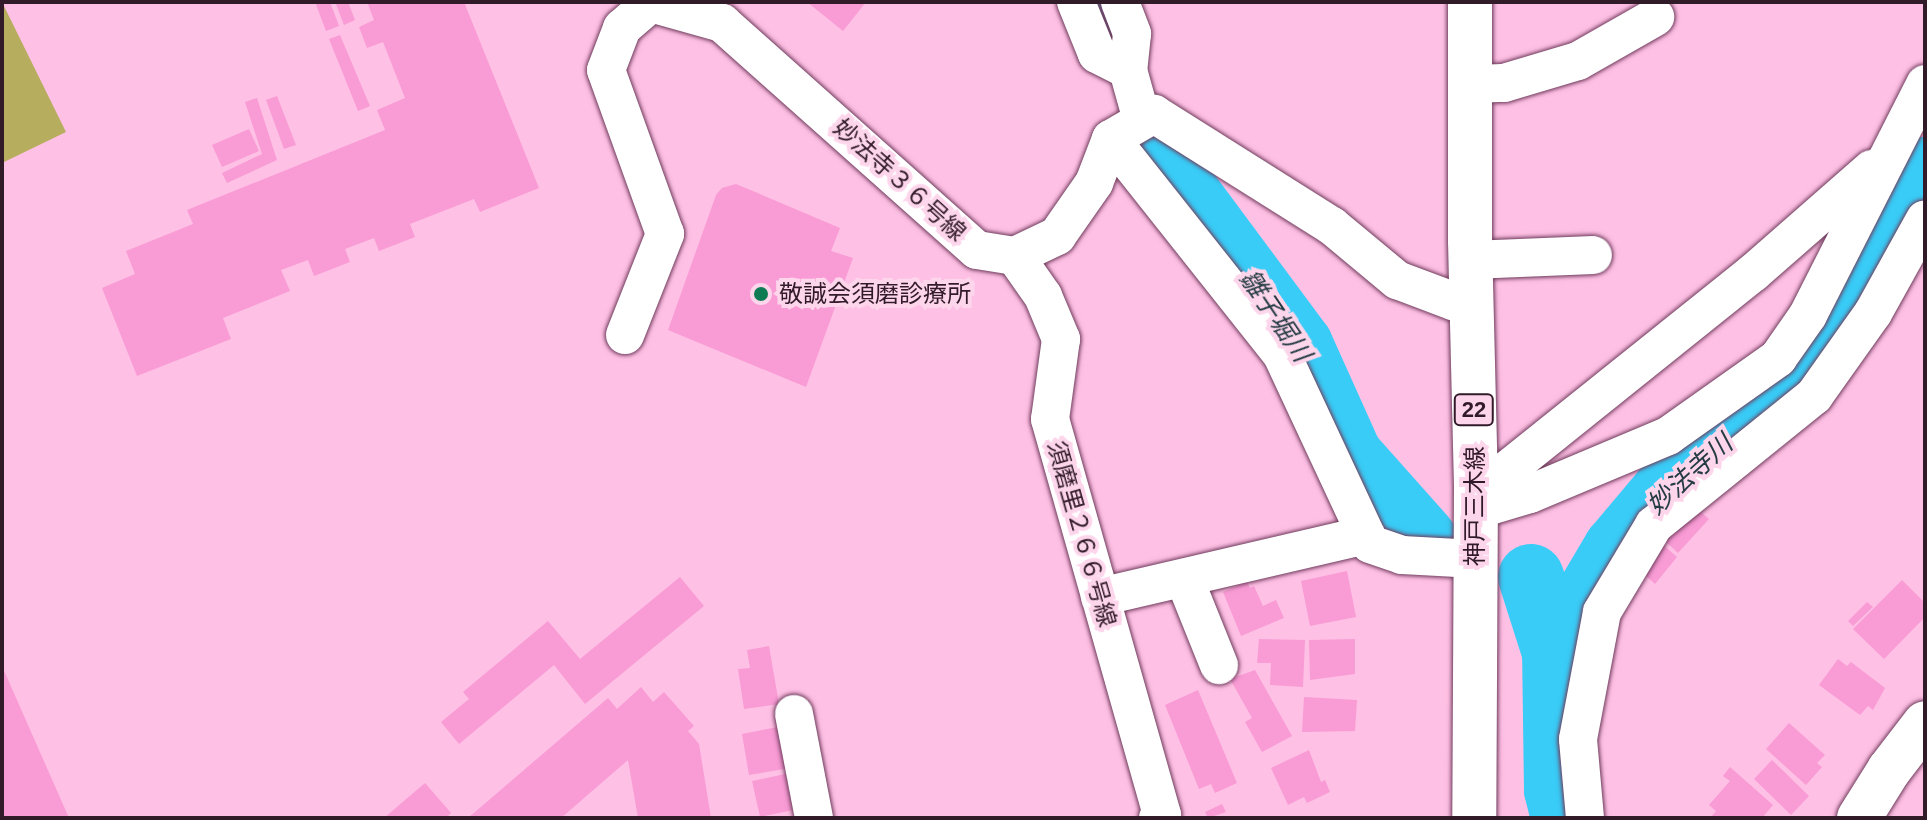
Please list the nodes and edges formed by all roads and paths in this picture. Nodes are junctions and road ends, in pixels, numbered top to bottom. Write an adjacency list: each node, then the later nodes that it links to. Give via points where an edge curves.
1 (1076, 2): 5 (street, via 1097,54)
2 (1120, 2): 5 (street, via 1132,34)
3 (1470, 2): 6 (main road, 神戸三木線 / 22)
4 (1655, 17): 6 (street, via 1578,61 1504,83)
5 (1128, 70): 8 (street)
6 (1472, 84): 13 (main road, 神戸三木線 / 22)
7 (1925, 84): 9 (street)
8 (1127, 130): 12 (street, via 1057,236); 13 (street, via 1154,114 1332,226 1397,280 1453,301); 16 (street, via 1282,355)
9 (1887, 156): 15 (street); 15 (street, via 1808,315 1778,358 1668,436 1530,494)
10 (1925, 219): 26 (street, via 1873,313 1814,396 1654,525 1602,612 1578,739)
11 (1593, 255): 13 (street)
12 (1015, 256): 14 (street, 妙法寺３６号線, via 977,250 722,23 651,3 622,28 606,70 665,234); 19 (street, 須磨里２６６号線, via 1043,296 1061,339 1050,419)
13 (1471, 280): 15 (main road, 神戸三木線 / 22)
14 (625, 335)
15 (1476, 499): 17 (main road, 神戸三木線 / 22)
16 (1366, 535): 17 (street, via 1370,544 1402,555); 18 (street)
17 (1476, 559): 25 (main road, 神戸三木線 / 22)
18 (1184, 578): 19 (street); 20 (street)
19 (1100, 597): 24 (street, 須磨里２６６号線, via 1162,815)
20 (1219, 665)
21 (794, 714): 23 (street)
22 (1925, 723): 27 (main road)
23 (814, 818)
24 (1158, 818)
25 (1474, 818)
26 (1585, 818)
27 (1859, 818)

